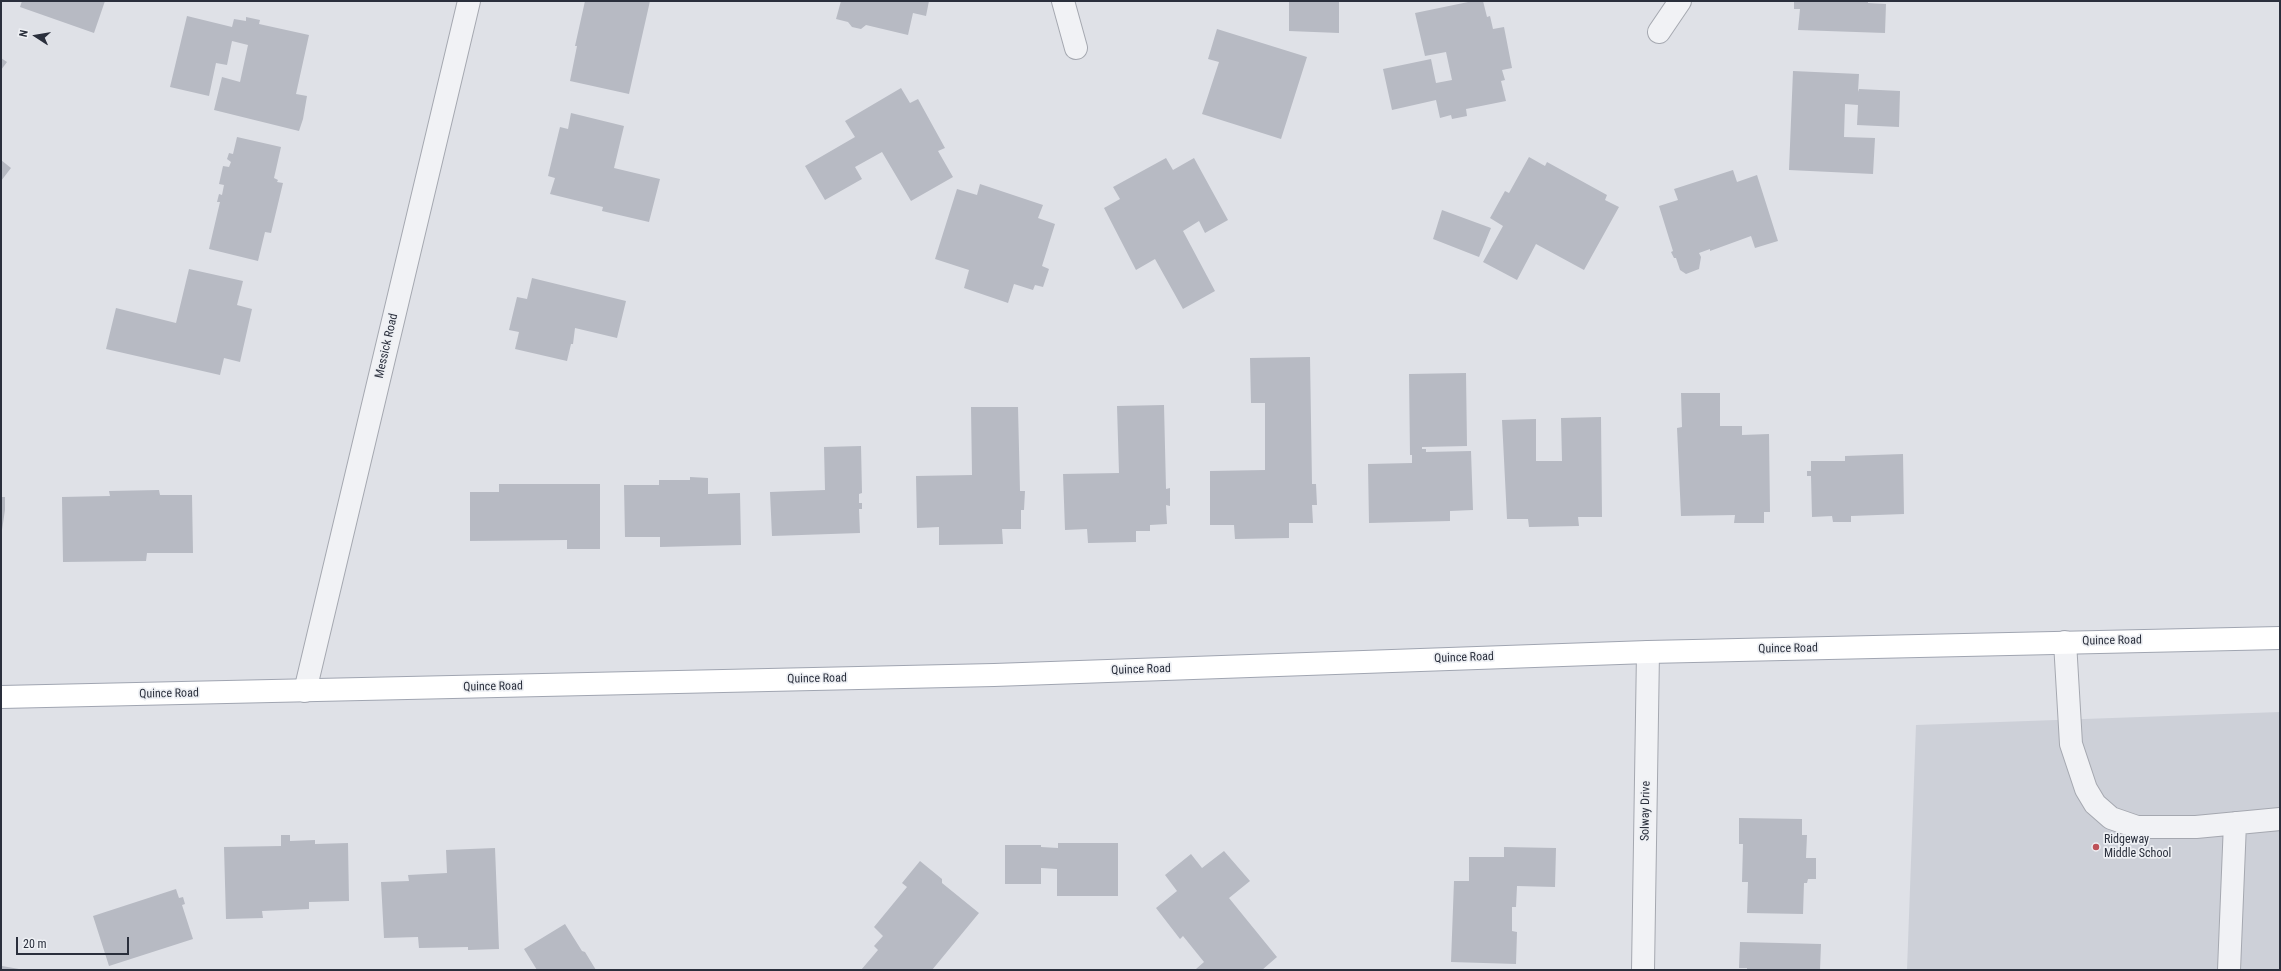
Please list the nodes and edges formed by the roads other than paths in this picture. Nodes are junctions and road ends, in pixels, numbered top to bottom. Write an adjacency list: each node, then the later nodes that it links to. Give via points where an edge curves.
1 (469, 1): 9 (street, Messick Road)
2 (1063, 1): 5 (street)
3 (1680, 1): 4 (street)
4 (1659, 32)
5 (1076, 48)
6 (2280, 638): 7 (main road, Quince Road)
7 (2065, 642): 8 (main road, Quince Road); 12 (street, via 2071,744 2086,789 2095,804 2111,818 2137,827)
8 (1648, 652): 9 (main road, Quince Road, via 994,675); 13 (street, Solway Drive)
9 (305, 691): 10 (main road, Quince Road)
10 (1, 697)
11 (2280, 819): 12 (street)
12 (2235, 824): 14 (street)
13 (1643, 970)
14 (2229, 970)

